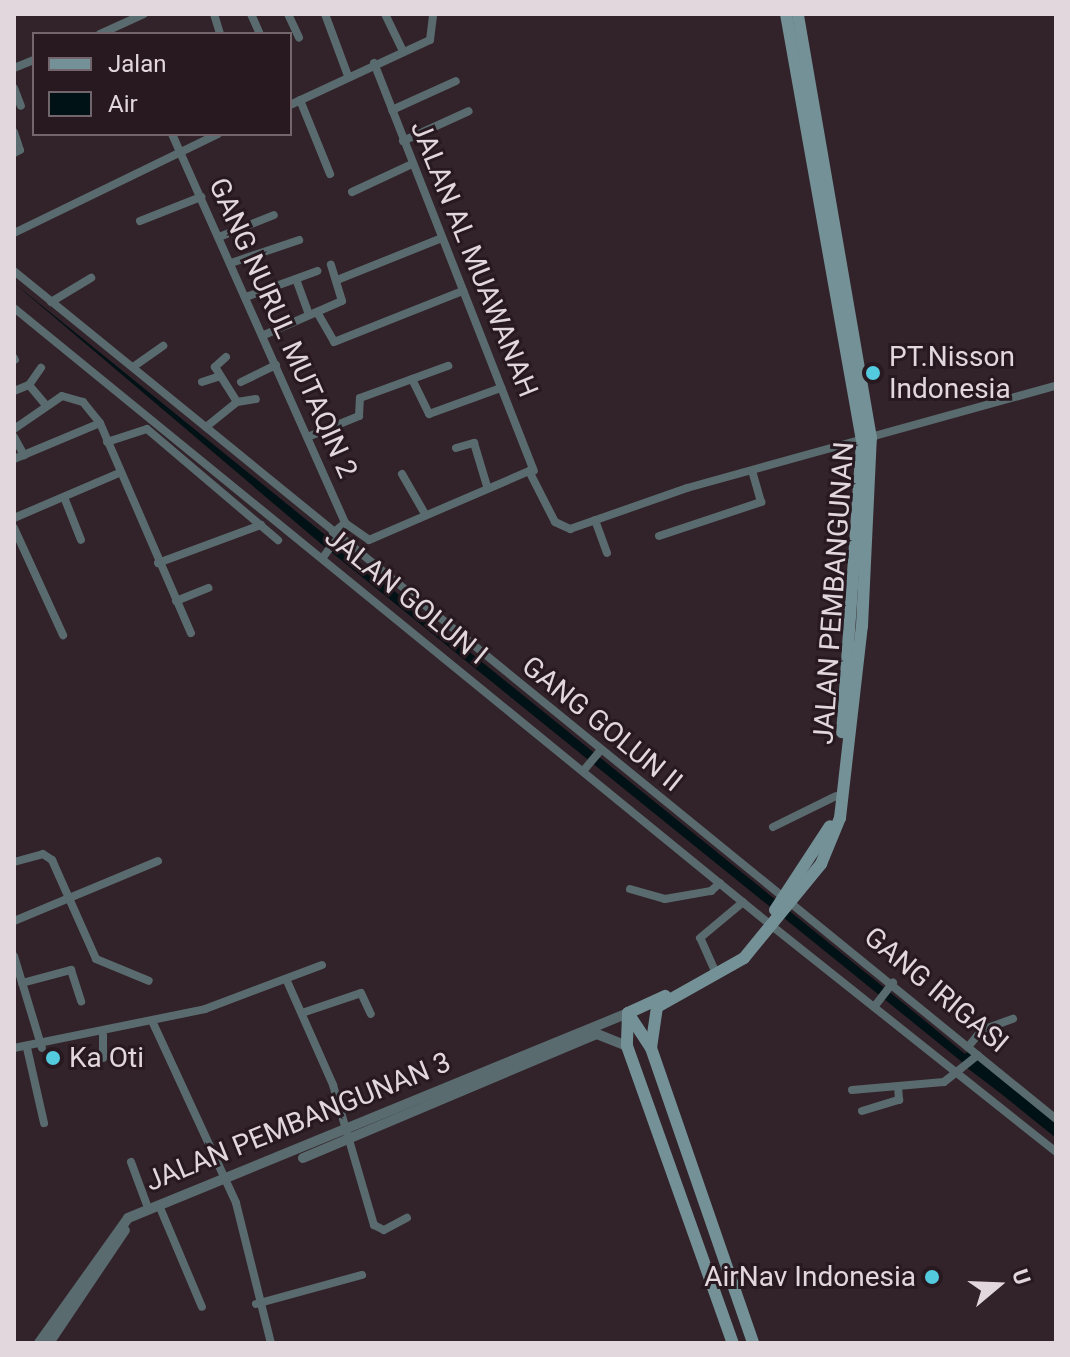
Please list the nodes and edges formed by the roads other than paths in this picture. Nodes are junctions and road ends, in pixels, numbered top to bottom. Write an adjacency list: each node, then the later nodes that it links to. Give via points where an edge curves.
1 (144, 14): 8 (street)
2 (288, 14): 11 (street)
3 (325, 14): 14 (street)
4 (385, 14): 12 (street)
5 (433, 14): 12 (street, via 437,24 430,40)
6 (786, 14): 73 (main road, JALAN PEMBANGUNAN)
7 (798, 14): 73 (main road, JALAN PEMBANGUNAN)
8 (123, 25): 9 (street); 10 (street)
9 (105, 32)
10 (126, 32)
11 (299, 38)
12 (403, 51): 13 (street)
13 (374, 63): 14 (street); 20 (street, JALAN AL MUAWANAH)
14 (348, 76): 17 (street)
15 (456, 81): 20 (street)
16 (14, 88): 19 (street)
17 (300, 100): 18 (street); 29 (street)
18 (292, 104)
19 (21, 106)
20 (392, 110): 25 (street, JALAN AL MUAWANAH)
21 (469, 111): 25 (street)
22 (14, 132): 27 (street, via 20,150)
23 (173, 136): 26 (street, GANG NURUL MUTAQIN 2)
24 (214, 136): 26 (street)
25 (403, 141): 28 (street, JALAN AL MUAWANAH)
26 (180, 152): 31 (street, GANG NURUL MUTAQIN 2); 34 (street)
27 (14, 153)
28 (412, 164): 30 (street); 36 (street, JALAN AL MUAWANAH)
29 (330, 174)
30 (352, 192)
31 (201, 197): 33 (street); 35 (street, GANG NURUL MUTAQIN 2)
32 (274, 215): 35 (street)
33 (140, 221)
34 (14, 233)
35 (219, 237): 38 (street, GANG NURUL MUTAQIN 2)
36 (442, 238): 44 (street); 45 (street, JALAN AL MUAWANAH)
37 (299, 240): 38 (street)
38 (231, 263): 46 (street, GANG NURUL MUTAQIN 2)
39 (331, 265): 44 (street)
40 (14, 271): 47 (street, GANG GOLUN II)
41 (317, 271): 43 (street)
42 (91, 278): 47 (street)
43 (296, 279): 46 (street); 49 (street)
44 (337, 280): 49 (street, via 343,299)
45 (463, 291): 49 (street, via 334,342); 63 (street, JALAN AL MUAWANAH)
46 (246, 297): 50 (street, GANG NURUL MUTAQIN 2)
47 (51, 302): 55 (street, GANG GOLUN II)
48 (16, 313): 99 (street, JALAN GOLUN I)
49 (313, 314): 50 (street)
50 (264, 335): 53 (street, GANG NURUL MUTAQIN 2)
51 (163, 346): 55 (street)
52 (226, 357): 57 (street, via 214,363)
53 (276, 365): 60 (street); 71 (street, GANG NURUL MUTAQIN 2)
54 (448, 366): 58 (street)
55 (133, 367): 69 (street, GANG GOLUN II)
56 (41, 368): 61 (street)
57 (220, 376): 59 (street); 66 (street)
58 (412, 379): 63 (street, via 429,414); 71 (street, via 360,398 359,416)
59 (202, 382)
60 (241, 382)
61 (29, 385): 64 (street); 67 (street)
62 (1056, 386): 73 (street)
63 (501, 388): 78 (street, JALAN AL MUAWANAH)
64 (14, 391)
65 (256, 399): 66 (street)
66 (237, 402): 69 (street)
67 (45, 404): 68 (street, via 78,396); 70 (street)
68 (100, 423): 74 (street); 76 (street)
69 (206, 427): 91 (street, GANG GOLUN II)
70 (14, 429)
71 (310, 436): 87 (street, GANG NURUL MUTAQIN 2)
72 (14, 437): 76 (street)
73 (866, 439): 79 (street); 107 (main road, JALAN PEMBANGUNAN); 114 (main road, JALAN PEMBANGUNAN, via 862,626 840,818 834,842)
74 (107, 442): 80 (street); 88 (street, via 147,429)
75 (456, 448): 82 (street, via 474,443)
76 (24, 455): 77 (street)
77 (14, 459)
78 (534, 471): 82 (street); 86 (street, JALAN AL MUAWANAH, via 561,529)
79 (752, 471): 86 (street); 90 (street, via 761,502)
80 (119, 473): 83 (street); 100 (street)
81 (402, 474): 84 (street)
82 (487, 486): 84 (street)
83 (64, 497): 85 (street); 93 (street)
84 (425, 514): 92 (street)
85 (14, 518)
86 (595, 520): 98 (street)
87 (345, 523): 91 (street); 92 (street)
88 (261, 525): 94 (street); 100 (street)
89 (14, 528): 95 (street)
90 (659, 536)
91 (335, 537): 96 (street, GANG GOLUN II); 99 (street)
92 (360, 539): 96 (street)
93 (81, 540)
94 (278, 540)
95 (24, 549): 97 (street); 104 (street)
96 (356, 552): 105 (street, GANG GOLUN II)
97 (14, 553)
98 (607, 553)
99 (325, 555): 106 (street, JALAN GOLUN I)
100 (158, 563): 102 (street)
101 (209, 588): 102 (street)
102 (176, 601): 103 (street)
103 (191, 633)
104 (63, 635)
105 (599, 752): 106 (street); 114 (street, GANG GOLUN II)
106 (586, 768): 111 (street, JALAN GOLUN I)
107 (836, 796): 108 (street); 114 (main road, JALAN PEMBANGUNAN, via 827,839)
108 (773, 827)
109 (158, 861): 113 (street)
110 (14, 862): 113 (street, via 43,854 52,860)
111 (720, 883): 112 (street, via 711,891 665,899); 115 (street, JALAN GOLUN I)
112 (630, 889)
113 (70, 900): 116 (street); 121 (street, via 96,959)
114 (788, 900): 117 (main road, JALAN PEMBANGUNAN); 124 (street, GANG IRIGASI)
115 (743, 902): 117 (street, JALAN GOLUN I); 120 (street, via 700,938)
116 (14, 921)
117 (771, 922): 120 (main road, JALAN PEMBANGUNAN); 126 (street, JALAN GOLUN I); 138 (main road, JALAN PEMBANGUNAN, via 725,973 657,1007)
118 (14, 956): 123 (street)
119 (322, 965): 122 (street)
120 (715, 971): 128 (main road, JALAN PEMBANGUNAN)
121 (149, 981)
122 (287, 981): 127 (street); 131 (street)
123 (22, 983): 125 (street, via 71,970); 137 (street)
124 (890, 986): 126 (street); 134 (street, GANG IRIGASI)
125 (81, 1001)
126 (876, 1004): 141 (street, JALAN GOLUN I)
127 (302, 1013): 129 (street, via 361,993); 147 (street)
128 (628, 1013): 133 (main road); 138 (main road); 147 (street, JALAN PEMBANGUNAN 3)
129 (371, 1014)
130 (1013, 1019): 134 (street, via 982,1030)
131 (153, 1023): 132 (street); 152 (street)
132 (103, 1035): 137 (street); 139 (street)
133 (627, 1046): 147 (street, JALAN PEMBANGUNAN 3, via 597,1034); 150 (main road)
134 (968, 1047): 140 (street, GANG IRIGASI)
135 (14, 1048): 136 (street)
136 (27, 1048): 137 (street); 146 (street)
137 (42, 1048)
138 (651, 1048): 148 (main road)
139 (103, 1058)
140 (975, 1058): 141 (street); 145 (street, GANG IRIGASI)
141 (962, 1072): 142 (street); 149 (street, JALAN GOLUN I)
142 (898, 1087): 143 (street); 144 (street, via 899,1100)
143 (852, 1090)
144 (862, 1111)
145 (1055, 1117)
146 (44, 1123)
147 (350, 1135): 152 (street, JALAN PEMBANGUNAN 3); 155 (street, via 374,1225 384,1230)
148 (688, 1149): 150 (main road); 163 (main road)
149 (1056, 1152)
150 (667, 1155): 162 (main road)
151 (131, 1162): 153 (street)
152 (226, 1184): 153 (street, JALAN PEMBANGUNAN 3); 154 (street, JALAN PEMBANGUNAN 3); 157 (street)
153 (148, 1208): 159 (street, JALAN PEMBANGUNAN 3, via 118,1229)
154 (161, 1210): 158 (street); 160 (street, JALAN PEMBANGUNAN 3, via 125,1230)
155 (407, 1218)
156 (362, 1275): 157 (street)
157 (256, 1304): 161 (street)
158 (202, 1307)
159 (39, 1343)
160 (49, 1343)
161 (271, 1343)
162 (733, 1343)
163 (753, 1343)

